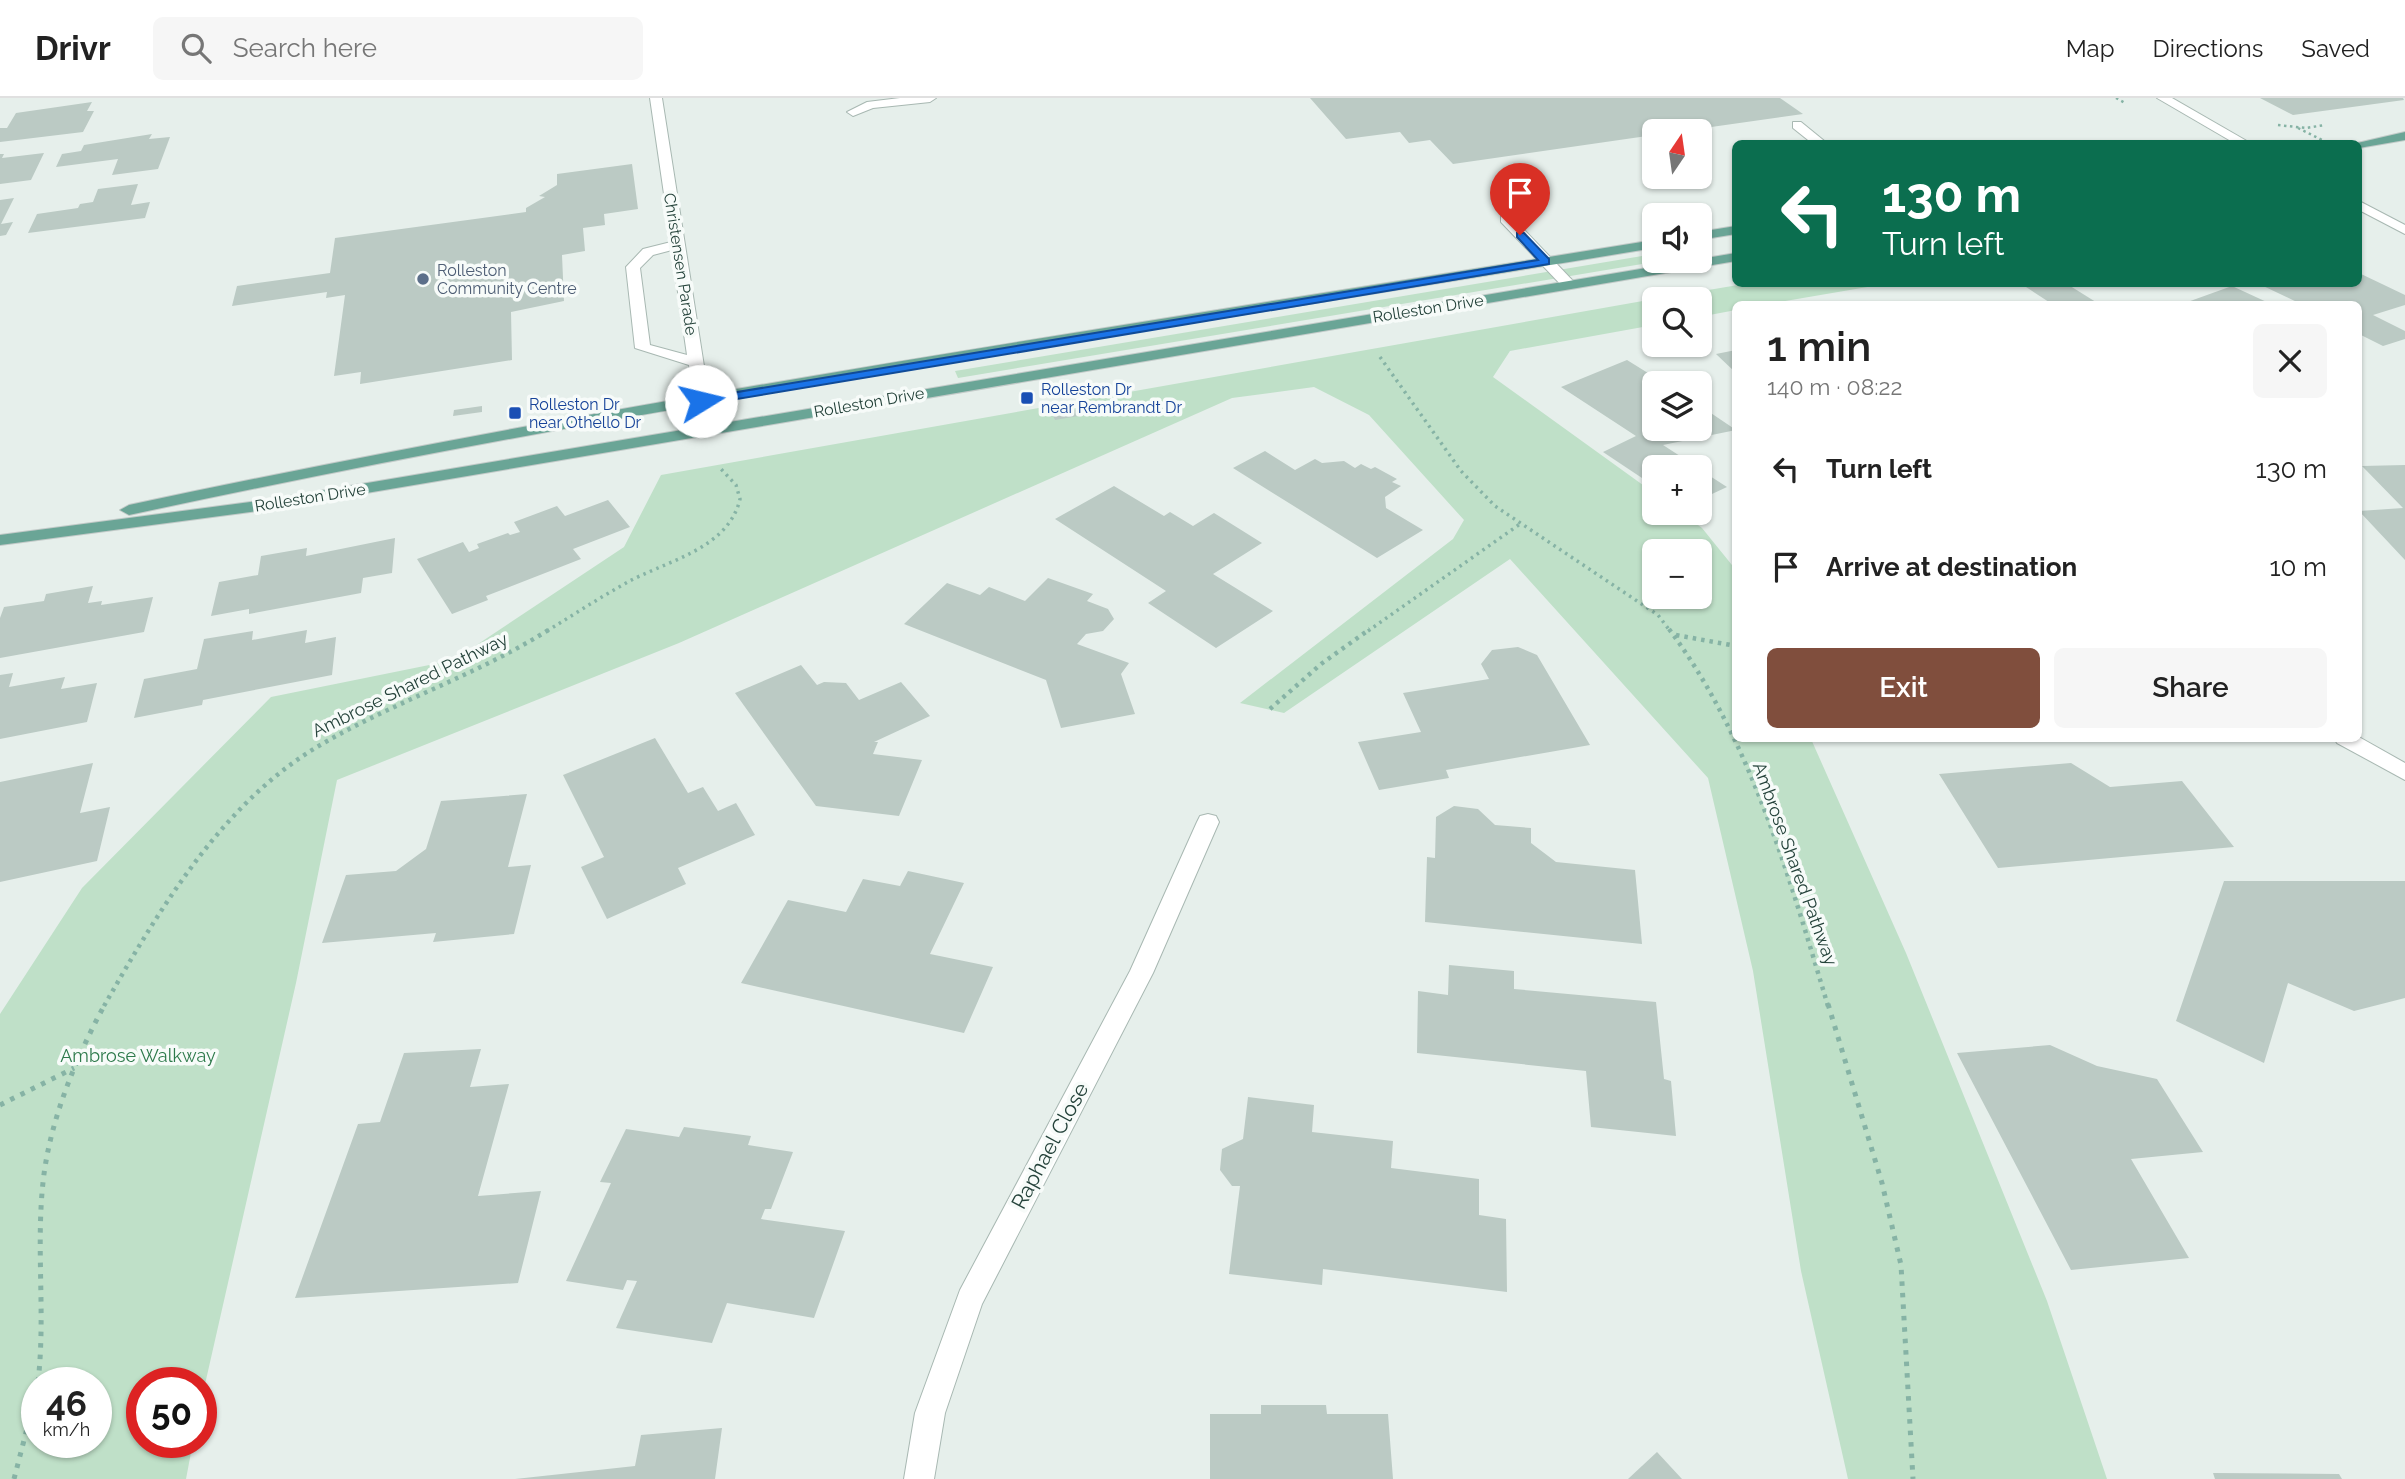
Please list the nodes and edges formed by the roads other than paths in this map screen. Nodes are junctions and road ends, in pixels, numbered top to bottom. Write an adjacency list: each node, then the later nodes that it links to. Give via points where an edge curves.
1 (656, 98): 15 (street, Christensen Parade)
2 (930, 98): 4 (street, via 871,105)
3 (2164, 98): 8 (street)
4 (853, 112)
5 (1797, 125): 7 (street)
6 (2405, 136): 9 (main road)
7 (1817, 140)
8 (2239, 140)
9 (2362, 143)
10 (2362, 207): 12 (street)
11 (1506, 219): 18 (street)
12 (2405, 230)
13 (1732, 231): 14 (main road)
14 (1712, 234)
15 (678, 244): 20 (street, Christensen Parade); 20 (street, via 648,252 632,267 643,348)
16 (1642, 246): 18 (main road, Rolleston Drive)
17 (1732, 258): 19 (main road, Rolleston Drive)
18 (1545, 262): 19 (street); 21 (main road, Rolleston Drive)
19 (1569, 285): 22 (main road, Rolleston Drive)
20 (695, 362): 21 (street, Christensen Parade)
21 (701, 401): 22 (street, Christensen Parade); 23 (main road, Rolleston Drive, via 272,479)
22 (705, 430): 23 (main road, Rolleston Drive, via 266,505)
23 (0, 539)
24 (2351, 742): 25 (street)
25 (2405, 772)
26 (1208, 822): 27 (street, Raphael Close, via 1141,973 970,1299 930,1413)
27 (919, 1479)

